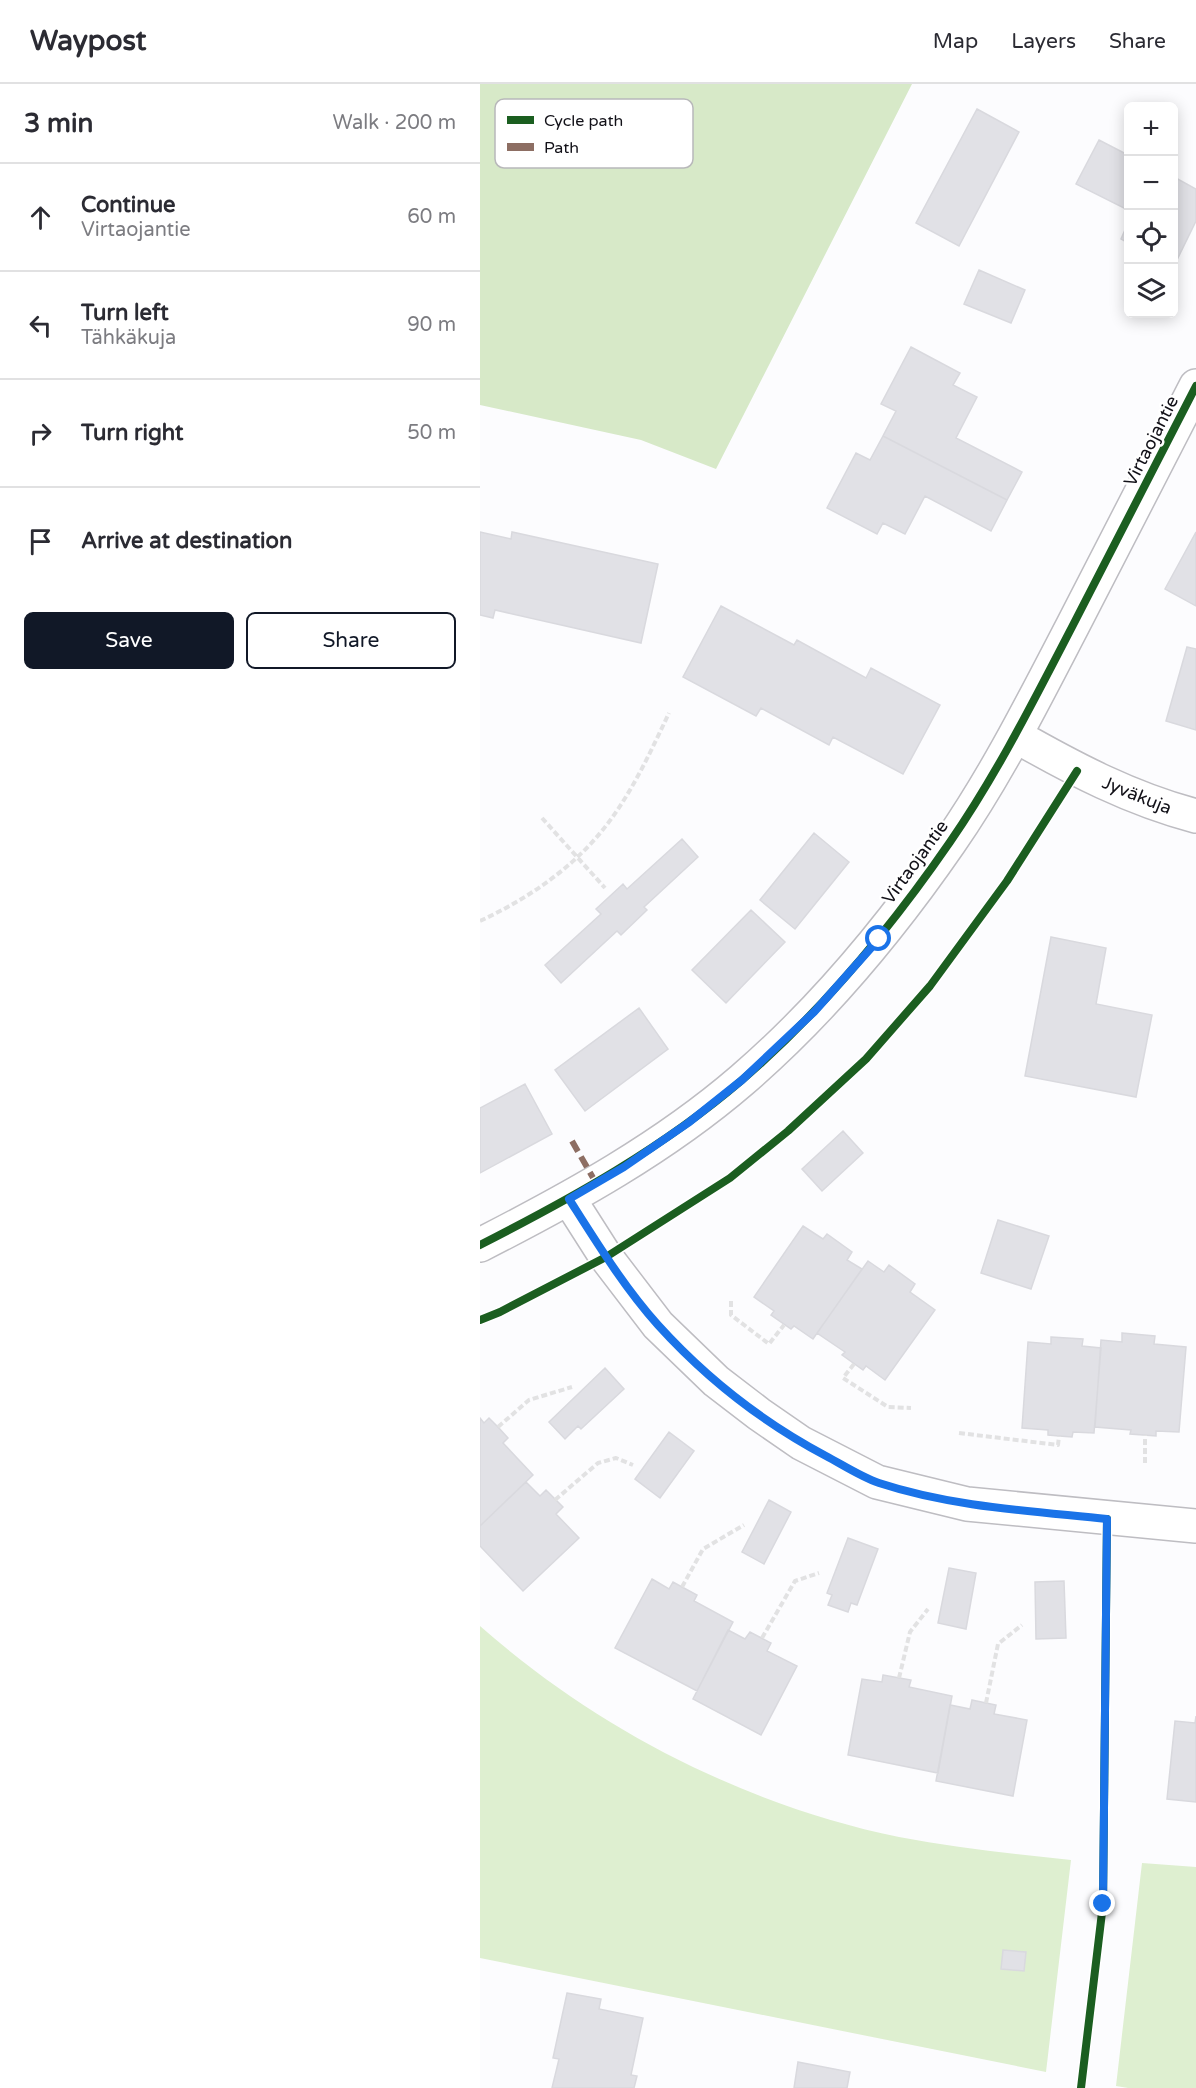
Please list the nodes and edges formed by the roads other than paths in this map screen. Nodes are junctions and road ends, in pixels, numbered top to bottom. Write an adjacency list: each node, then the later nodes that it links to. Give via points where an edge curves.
1 (1196, 386): 2 (street, Virtaojantie)
2 (1016, 736): 3 (street, Jyväkuja, via 1077,771 1166,808); 4 (street, Virtaojantie, via 951,841 879,939 814,1012 742,1080 688,1123)
3 (1196, 816)
4 (569, 1199): 5 (street, Virtaojantie); 6 (street, via 606,1257 658,1325 716,1381 801,1443 877,1482 967,1504)
5 (480, 1245)
6 (1196, 1526)

